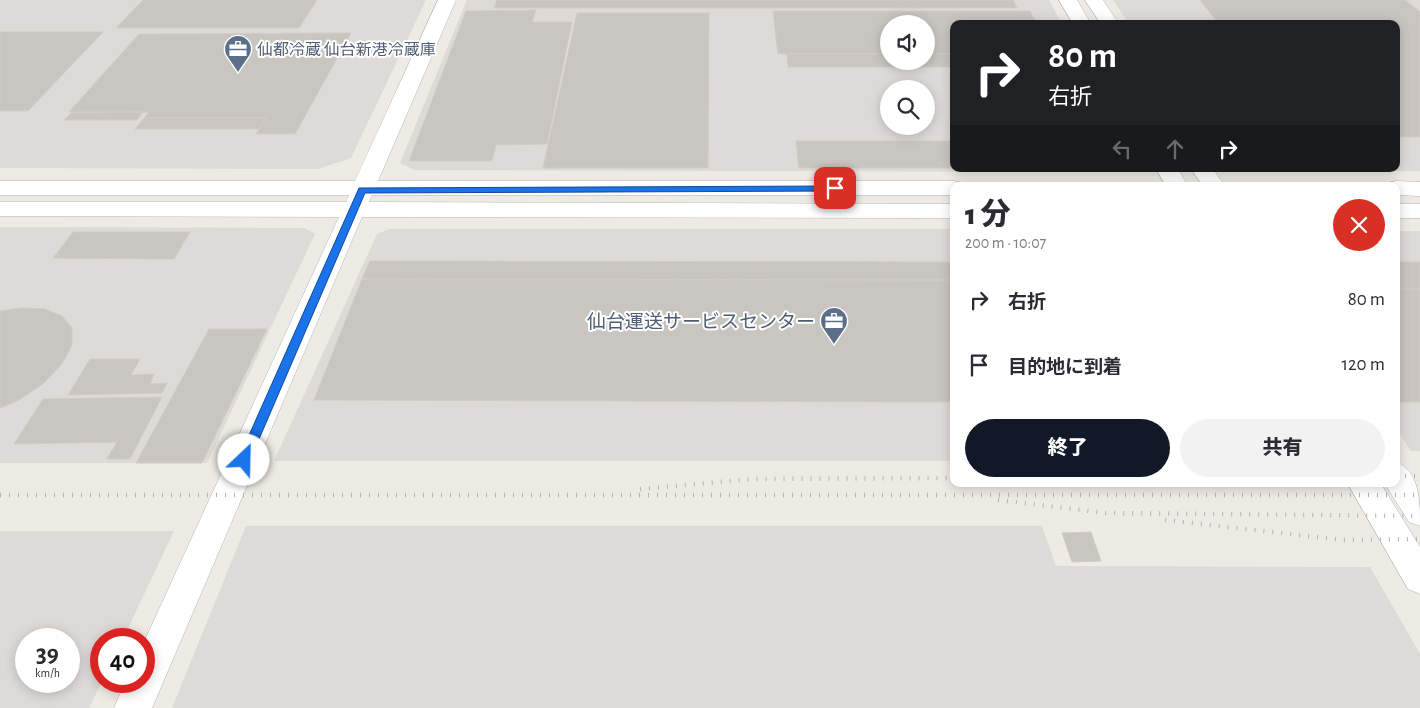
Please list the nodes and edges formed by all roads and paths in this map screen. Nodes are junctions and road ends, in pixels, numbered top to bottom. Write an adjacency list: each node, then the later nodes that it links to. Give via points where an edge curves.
1 (447, 0): 10 (street)
2 (1068, 0): 4 (street)
3 (1094, 0): 5 (street)
4 (1080, 20)
5 (1107, 20)
6 (0, 188): 10 (street)
7 (950, 188): 10 (street)
8 (1400, 188): 9 (street)
9 (1420, 189)
10 (358, 200): 11 (street); 12 (street); 19 (street)
11 (0, 209)
12 (950, 211)
13 (1400, 211): 14 (street)
14 (1420, 211)
15 (1400, 481): 17 (street)
16 (1366, 487): 18 (street)
17 (1420, 512)
18 (1420, 578)
19 (133, 708)

